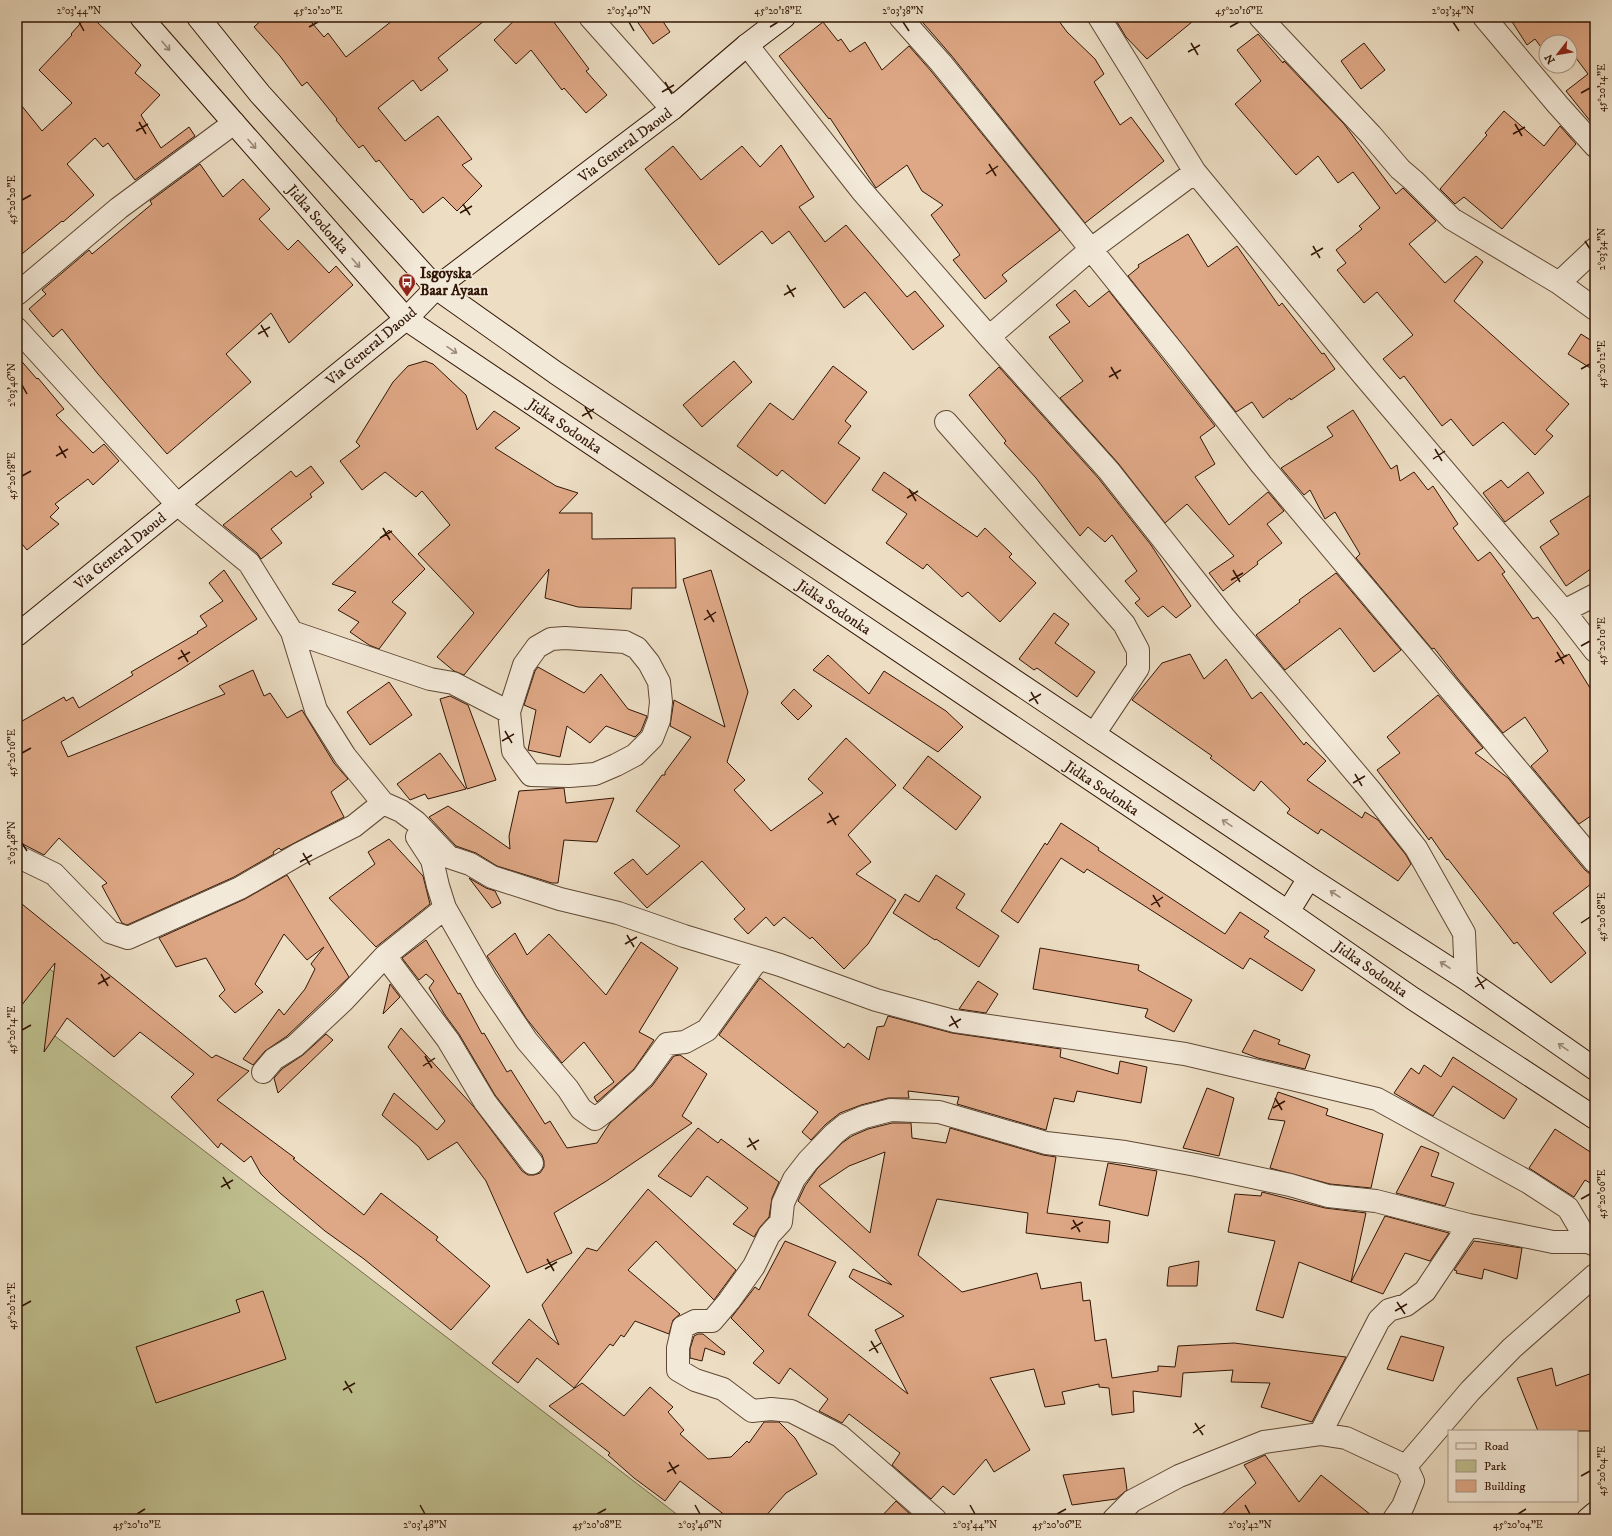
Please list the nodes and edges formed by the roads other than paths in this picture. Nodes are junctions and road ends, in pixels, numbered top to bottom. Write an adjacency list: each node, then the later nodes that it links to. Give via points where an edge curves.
1 (141, 17): 11 (street, Jidka Sodonka, one-way to 11)
2 (198, 17): 17 (street, via 260,94)
3 (590, 17): 10 (street)
4 (784, 17): 9 (street, Via General Daoud)
5 (900, 17): 15 (street, via 941,63)
6 (1098, 17): 13 (street)
7 (1260, 17): 16 (street, via 1400,169 1452,219)
8 (1484, 17): 12 (street)
9 (747, 45): 10 (street, Via General Daoud); 22 (street, via 862,191)
10 (672, 109): 17 (street, Via General Daoud)
11 (234, 123): 18 (street, via 120,208); 20 (street, Jidka Sodonka, one-way to 20)
12 (1595, 146)
13 (1195, 172): 15 (street); 26 (street)
14 (1595, 249): 16 (street)
15 (1090, 250): 22 (street); 34 (street, via 1261,464)
16 (1559, 283): 19 (street)
17 (436, 288): 20 (street, Via General Daoud); 31 (street, via 556,373)
18 (17, 294)
19 (1595, 309)
20 (406, 319): 24 (street, Via General Daoud); 37 (street, Jidka Sodonka, one-way to 37)
21 (17, 329): 24 (street)
22 (989, 337): 40 (street, via 1109,471 1224,617 1416,848 1464,933)
23 (946, 422): 31 (street, via 1124,624 1138,650 1138,668)
24 (176, 504): 27 (street, via 249,563); 28 (street, Via General Daoud)
25 (1595, 595): 26 (street)
26 (1564, 611): 29 (street)
27 (292, 632): 30 (street, via 430,679 453,683); 32 (street, via 316,710 345,756)
28 (17, 634)
29 (1595, 651)
30 (509, 712): 30 (street, via 513,751 531,775 595,774 635,755 652,738 659,720 659,682 637,648 625,642 551,639 537,647 524,665)
31 (1094, 734): 35 (street, one-way to 31)
32 (392, 807): 33 (street, via 299,854 240,888 128,938 110,932 54,874); 36 (street, via 432,860); 39 (street, via 416,822 449,857 470,864 492,877 560,899 618,913)
33 (17, 856)
34 (1595, 862)
35 (1310, 878): 37 (street); 40 (street, one-way to 35)
36 (446, 908): 38 (street); 39 (street, via 486,980 527,1041 568,1089 581,1109 595,1119 643,1077 668,1044 685,1042 708,1030)
37 (1288, 912): 43 (street, Jidka Sodonka, via 1412,998)
38 (385, 956): 42 (street, via 343,1001 295,1046 274,1059); 44 (street, via 448,1040 485,1102)
39 (758, 959): 46 (street, via 876,1000 954,1022 1185,1054 1378,1099 1528,1182 1568,1208)
40 (1466, 979): 41 (street, one-way to 40)
41 (1595, 1069)
42 (264, 1072)
43 (1595, 1118)
44 (532, 1163)
45 (1469, 1225): 46 (street, via 1553,1242); 48 (street, via 1425,1291 1406,1305 1389,1310 1379,1320); 51 (street, via 1376,1201 1328,1196 1290,1185 1196,1165 1125,1152 1046,1143 940,1112 881,1111 846,1125 834,1134 794,1179 783,1203 781,1222 769,1235 754,1266 729,1301 712,1321 695,1321 683,1327 678,1348 678,1370 695,1380 723,1389 752,1411 771,1409 791,1412 840,1436)
46 (1591, 1243)
47 (1595, 1275): 49 (street, via 1512,1348 1470,1391)
48 (1320, 1434): 49 (street, via 1346,1438); 52 (street, via 1264,1442 1179,1476 1132,1501)
49 (1406, 1466): 53 (street, via 1413,1481 1403,1506)
50 (1595, 1513): 54 (street)
51 (936, 1519)
52 (1114, 1519)
53 (1394, 1519)
54 (1588, 1519)

